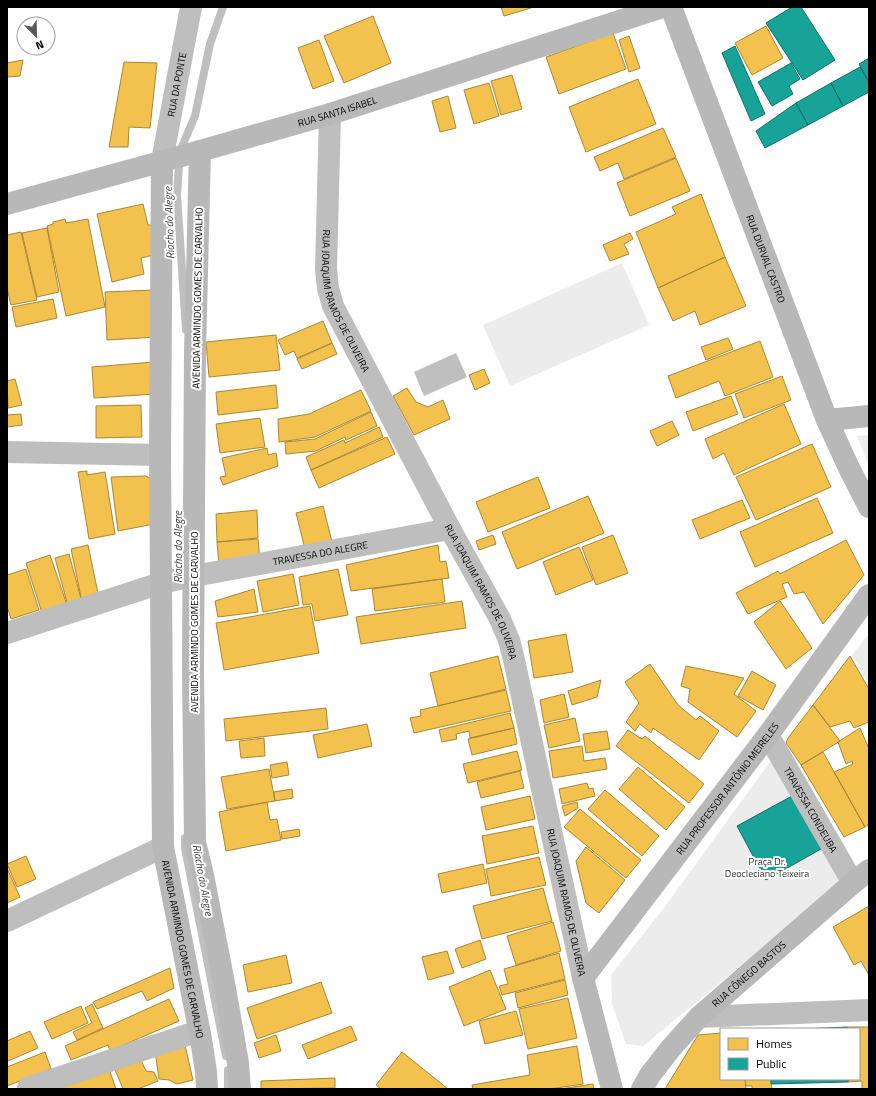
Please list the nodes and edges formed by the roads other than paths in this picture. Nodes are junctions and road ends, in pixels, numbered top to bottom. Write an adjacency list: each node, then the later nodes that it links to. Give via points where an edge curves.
1 (191, 7): 6 (street, RUA DA PONTE)
2 (663, 7): 4 (street, RUA SANTA ISABEL)
3 (671, 7): 9 (street, RUA DURVAL CASTRO)
4 (330, 114): 5 (street, RUA SANTA ISABEL); 13 (street, RUA JOAQUIM RAMOS DE OLIVEIRA, via 326,269 333,306)
5 (198, 152): 6 (street, RUA SANTA ISABEL); 14 (street, AVENIDA ARMINDO GOMES DE CARVALHO)
6 (162, 161): 7 (street, RUA SANTA ISABEL); 11 (street, AVENIDA ARMINDO GOMES DE CARVALHO)
7 (7, 204)
8 (869, 416): 9 (street)
9 (827, 420): 12 (street, RUA DURVAL CASTRO)
10 (7, 452): 11 (street)
11 (160, 455): 15 (street, AVENIDA ARMINDO GOMES DE CARVALHO)
12 (869, 507)
13 (450, 529): 14 (street, TRAVESSA DO ALEGRE); 22 (street, RUA JOAQUIM RAMOS DE OLIVEIRA, via 509,640)
14 (192, 576): 15 (street, TRAVESSA DO ALEGRE); 28 (street, AVENIDA ARMINDO GOMES DE CARVALHO, via 195,842 225,988)
15 (163, 582): 17 (street); 19 (street, AVENIDA ARMINDO GOMES DE CARVALHO)
16 (869, 595): 18 (street, RUA PROFESSOR ANTÔNIO MEIRELES)
17 (7, 633)
18 (768, 735): 20 (street, TRAVESSA CONDEUBA); 22 (street, RUA PROFESSOR ANTÔNIO MEIRELES)
19 (163, 847): 21 (street); 25 (street, AVENIDA ARMINDO GOMES DE CARVALHO)
20 (861, 876): 24 (street, RUA CÔNEGO BASTOS)
21 (7, 921)
22 (583, 978): 29 (street, RUA JOAQUIM RAMOS DE OLIVEIRA)
23 (869, 1010): 24 (street)
24 (699, 1017): 30 (street, RUA CÔNEGO BASTOS, via 671,1048)
25 (199, 1031): 26 (street); 27 (street, AVENIDA ARMINDO GOMES DE CARVALHO)
26 (28, 1088)
27 (207, 1089)
28 (240, 1089)
29 (612, 1089)
30 (642, 1089)

